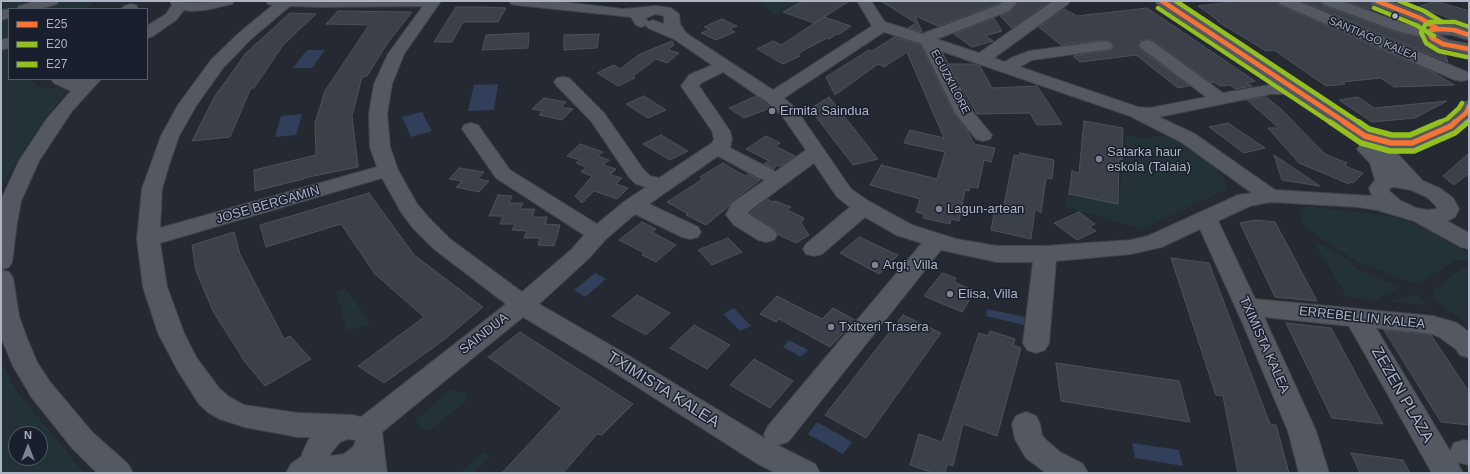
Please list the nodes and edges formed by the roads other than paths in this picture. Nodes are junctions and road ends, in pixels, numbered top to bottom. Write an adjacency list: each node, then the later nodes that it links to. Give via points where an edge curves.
1 (52, 1): 17 (street)
2 (241, 1): 13 (street)
3 (282, 1): 4 (street, via 320,4); 63 (street, via 217,64 186,105 158,165 152,189)
4 (430, 1)
5 (434, 1): 48 (street, TXIMISTA KALEA, via 396,54 383,84 378,114 380,147)
6 (516, 1): 18 (street, via 623,13)
7 (1011, 1): 23 (street, via 1004,8 930,36)
8 (1063, 1): 29 (street)
9 (1162, 1): 24 (street)
10 (1285, 1): 32 (street, SANTIAGO KALEA)
11 (1328, 1): 21 (street, via 1402,28)
12 (1377, 1): 21 (street, via 1420,18)
13 (225, 2): 16 (street)
14 (868, 2): 20 (street)
15 (179, 3): 16 (street, via 191,7); 19 (street, via 175,13)
16 (206, 6): 19 (street)
17 (28, 8)
18 (651, 13): 30 (street)
19 (166, 21): 22 (street)
20 (880, 25): 23 (street); 39 (street)
21 (1434, 31): 26 (street, via 1434,39); 28 (street, via 1454,30)
22 (148, 32)
23 (928, 41): 29 (street, EGUZKILORE); 44 (street, EGUZKILORE, via 964,113)
24 (1226, 44): 36 (street); 37 (street)
25 (1147, 45): 40 (street)
26 (1446, 45): 28 (street); 32 (street)
27 (1105, 46): 31 (street, via 1029,56)
28 (1469, 46)
29 (985, 60): 31 (street, EGUZKILORE)
30 (724, 65): 39 (street); 46 (street, via 695,79 690,86 720,131 723,139)
31 (1008, 68): 42 (street, EGUZKILORE)
32 (1461, 76): 38 (street)
33 (63, 80): 35 (street, via 73,84)
34 (564, 82): 50 (street, via 598,117 636,173 643,180)
35 (87, 84): 68 (street, via 66,106 44,136 19,181 6,223)
36 (1294, 89): 37 (street); 45 (street)
37 (1271, 90): 40 (street); 52 (street, via 1366,148 1379,161)
38 (1469, 97)
39 (773, 98): 47 (street, via 790,113)
40 (1220, 99): 42 (street, via 1150,113)
41 (1469, 106): 45 (street, via 1466,113 1451,126 1412,142 1391,143)
42 (1136, 112): 53 (street, via 1188,138)
43 (471, 129): 61 (street, via 503,174)
44 (983, 135)
45 (1365, 136): 51 (street, via 1386,152)
46 (720, 146): 49 (street, via 722,151); 50 (street, SAINDUA)
47 (816, 152): 56 (street, via 844,192); 62 (street, via 739,208 737,215)
48 (388, 170): 63 (street, JOSE BERGAMIN); 71 (street, TXIMISTA KALEA, via 408,207 420,222 442,244)
49 (766, 174)
50 (660, 185): 55 (street, SAINDUA)
51 (1416, 185): 52 (street, via 1400,182); 58 (street, via 1443,199 1448,209)
52 (1383, 187): 54 (street, via 1370,197); 57 (street, via 1387,202)
53 (1270, 196): 54 (street); 59 (street, via 1245,200)
54 (1358, 201): 57 (street)
55 (632, 206): 60 (street); 61 (street, SAINDUA)
56 (863, 207): 64 (street, via 904,230); 66 (street)
57 (1411, 213): 58 (street, via 1436,217); 65 (street)
58 (1445, 214): 65 (street)
59 (1206, 219): 67 (street, via 1154,242 1131,248); 72 (street, TXIMISTA KALEA)
60 (690, 232)
61 (598, 234): 71 (street, SAINDUA, via 580,254)
62 (766, 235)
63 (148, 239): 79 (street, via 155,287 171,333 187,364 209,396 224,408 244,416 298,425 312,433)
64 (936, 241): 67 (street, via 997,254); 78 (street)
65 (1469, 241)
66 (814, 249)
67 (1045, 254): 75 (street)
68 (1, 262)
69 (1, 278): 70 (street)
70 (1, 283): 74 (street)
71 (522, 305): 79 (street, SAINDUA); 82 (street, TXIMISTA KALEA, via 768,455)
72 (1247, 307): 73 (street, ERREBELLIN KALEA); 84 (street, TXIMISTA KALEA, via 1302,431)
73 (1356, 317): 76 (street, ERREBELLIN KALEA, via 1433,325 1448,330); 80 (street, ZEZEN PLAZA)
74 (5, 322): 81 (street, via 26,366 41,390 82,440)
75 (1036, 343)
76 (1469, 348)
77 (1026, 424): 83 (street, via 1029,439 1036,449 1050,461)
78 (778, 434)
79 (341, 458)
80 (1460, 460)
81 (112, 470)
82 (805, 473)
83 (1073, 473)
84 (1314, 473)

